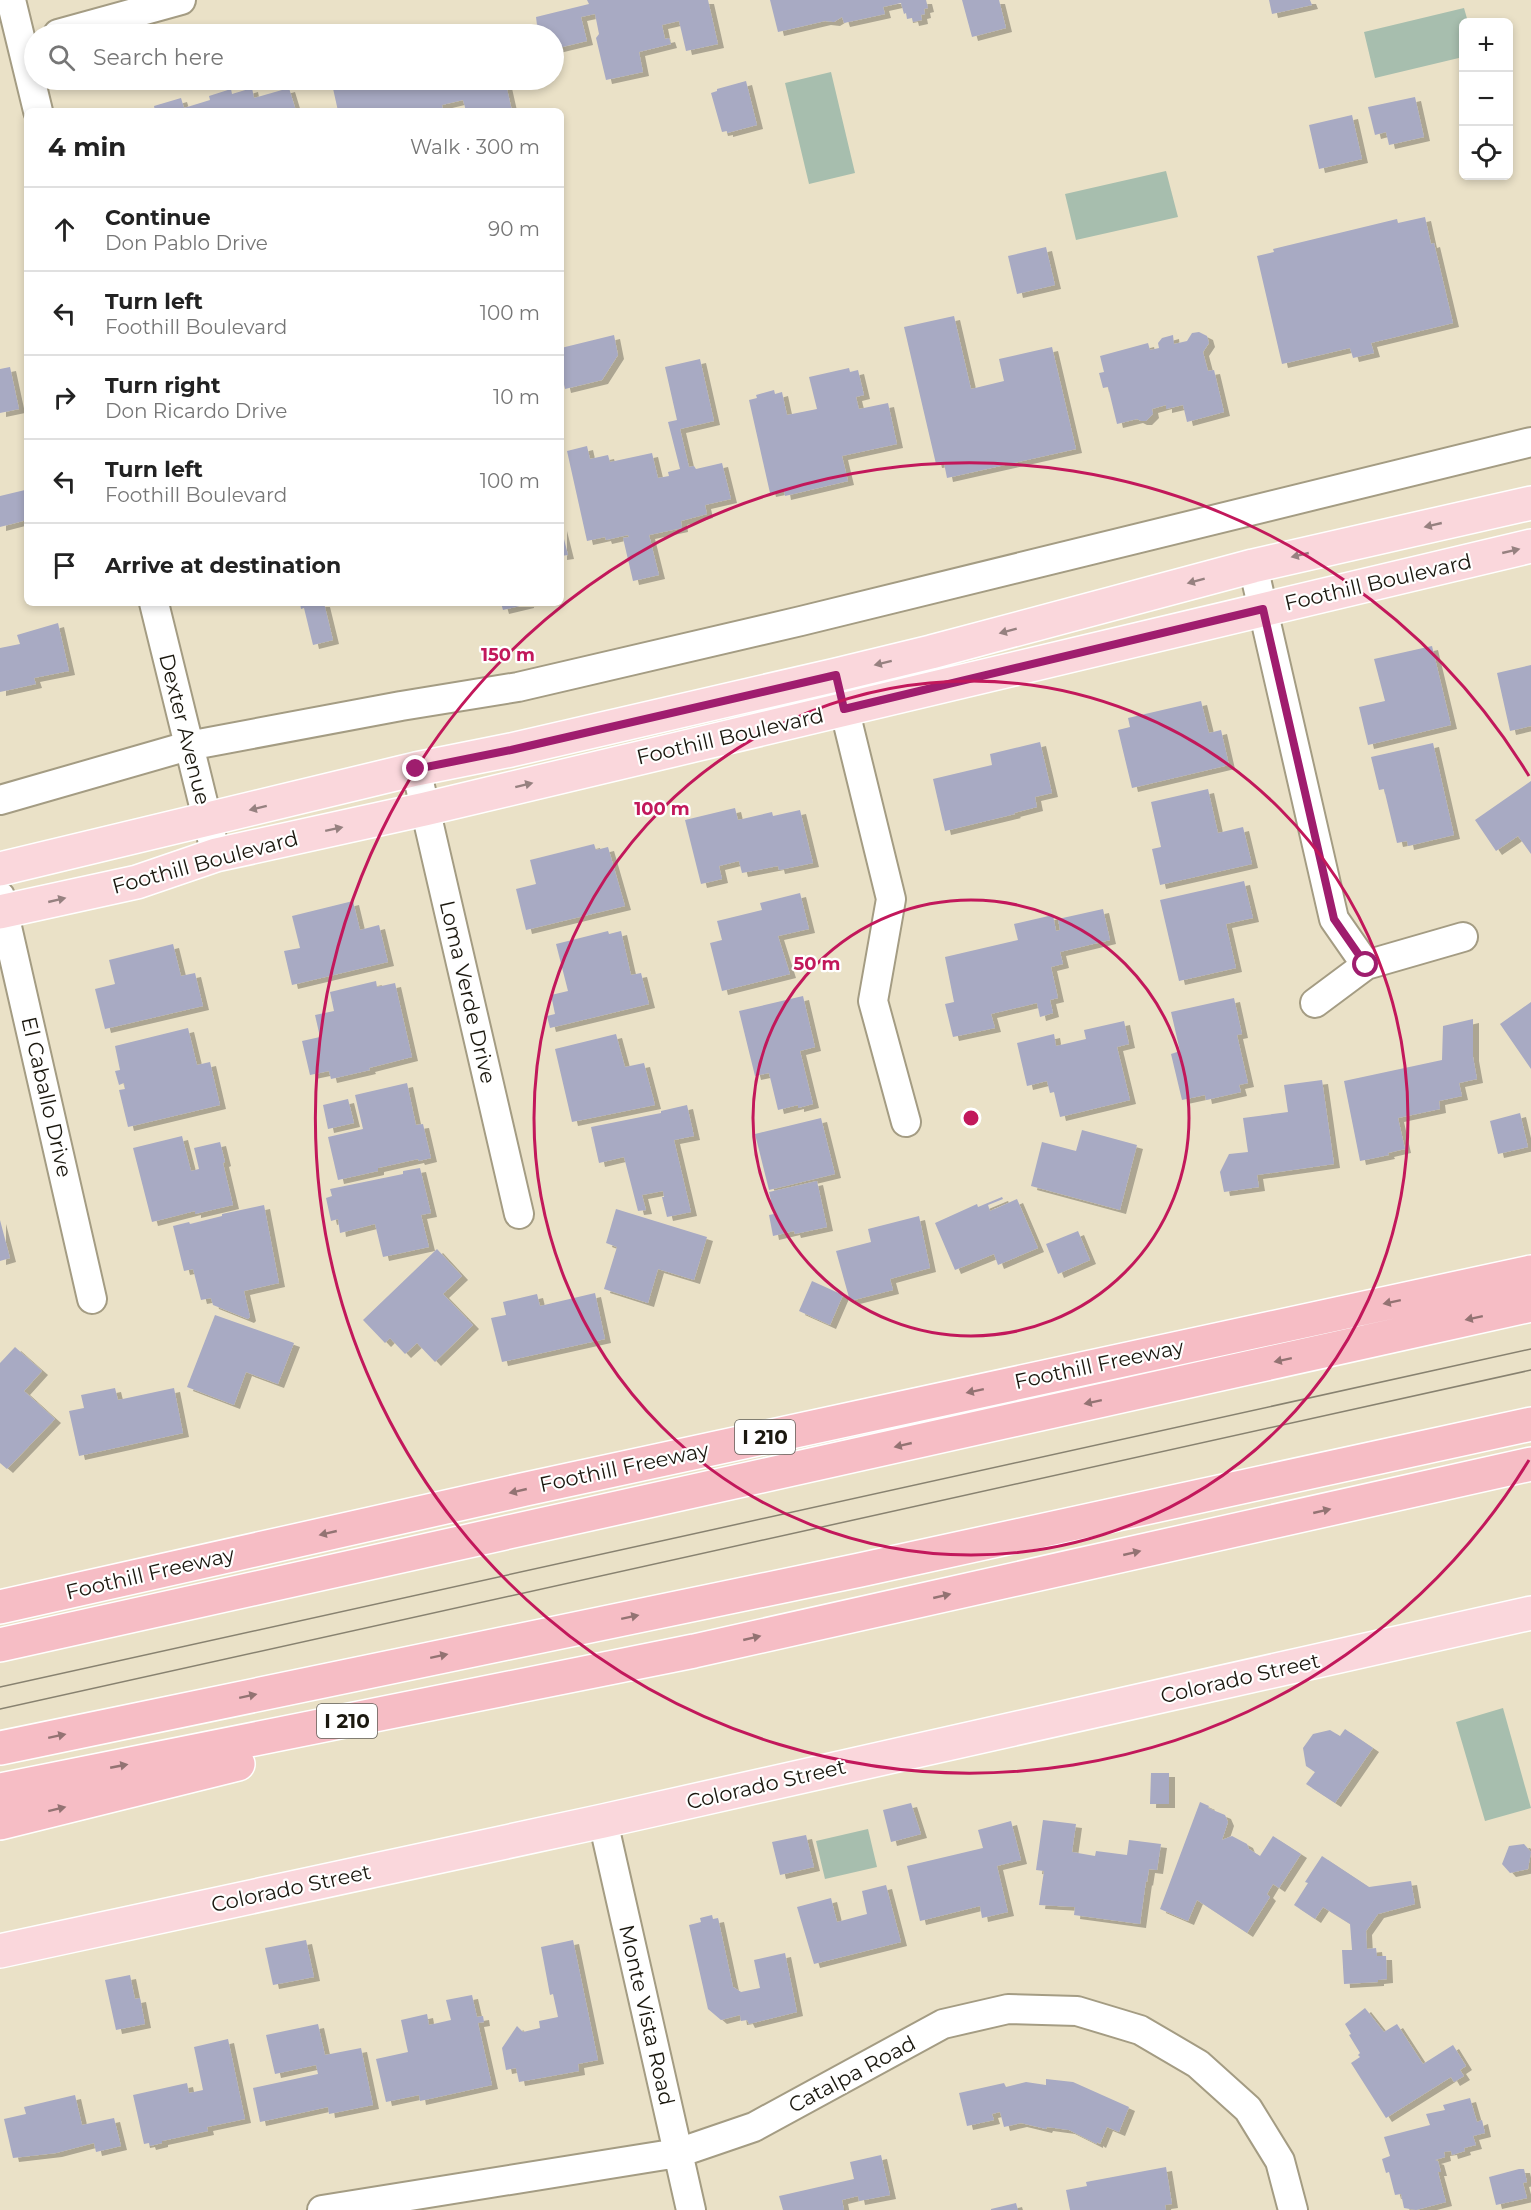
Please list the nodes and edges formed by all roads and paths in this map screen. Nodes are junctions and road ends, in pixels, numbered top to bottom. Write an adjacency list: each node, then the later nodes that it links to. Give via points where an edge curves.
1 (11, 0): 4 (street)
2 (181, 0): 3 (street)
3 (94, 24)
4 (19, 45): 5 (street)
5 (24, 62)
6 (32, 90): 7 (street)
7 (37, 108)
8 (1531, 442): 16 (street, via 529,685)
9 (1531, 502): 11 (main road, Foothill Boulevard, one-way to 11)
10 (1531, 546): 13 (main road, Foothill Boulevard, one-way to 10)
11 (1252, 566): 13 (street); 14 (main road, Foothill Boulevard, one-way to 14)
12 (155, 606): 16 (street, Dexter Avenue)
13 (1263, 609): 15 (main road, Foothill Boulevard); 25 (street, via 1334,919)
14 (836, 675): 15 (street); 17 (main road, Foothill Boulevard)
15 (844, 709): 19 (main road, Foothill Boulevard, one-way to 15); 27 (street, via 891,899 873,1001)
16 (188, 746): 18 (street); 20 (street, Dexter Avenue)
17 (416, 769): 19 (street, Loma Verde Drive); 20 (main road, Foothill Boulevard, one-way to 20)
18 (0, 800)
19 (425, 809): 21 (main road, Foothill Boulevard, one-way to 19); 28 (street, Loma Verde Drive)
20 (207, 821): 21 (street, Dexter Avenue); 22 (main road, Foothill Boulevard)
21 (216, 855): 23 (main road, Foothill Boulevard, one-way to 21, via 137,882)
22 (0, 869)
23 (1, 907): 30 (street, El Caballo Drive)
24 (1463, 937): 25 (street)
25 (1366, 965): 26 (street)
26 (1315, 1003)
27 (906, 1122)
28 (519, 1214)
29 (1531, 1272): 34 (highway, Foothill Freeway / I 210, one-way to 34)
30 (92, 1299)
31 (1531, 1305): 36 (highway, one-way to 36)
32 (1531, 1424): 38 (highway, one-way to 32, via 872,1568)
33 (1531, 1464): 37 (highway, I 210, one-way to 33)
34 (0, 1607)
35 (1531, 1613): 40 (main road, Colorado Street)
36 (0, 1645)
37 (694, 1651): 39 (highway, I 210, one-way to 37); 41 (highway, one-way to 37)
38 (0, 1748)
39 (0, 1790)
40 (603, 1821): 42 (main road, Colorado Street); 43 (street, Monte Vista Road)
41 (0, 1823)
42 (0, 1951)
43 (678, 2153): 44 (street, Catalpa Road); 45 (street, Monte Vista Road); 46 (street, Catalpa Road, via 754,2127 943,2024 1008,2009 1077,2011 1140,2030 1198,2064 1248,2109 1280,2161)
44 (322, 2210)
45 (691, 2210)
46 (1293, 2210)

